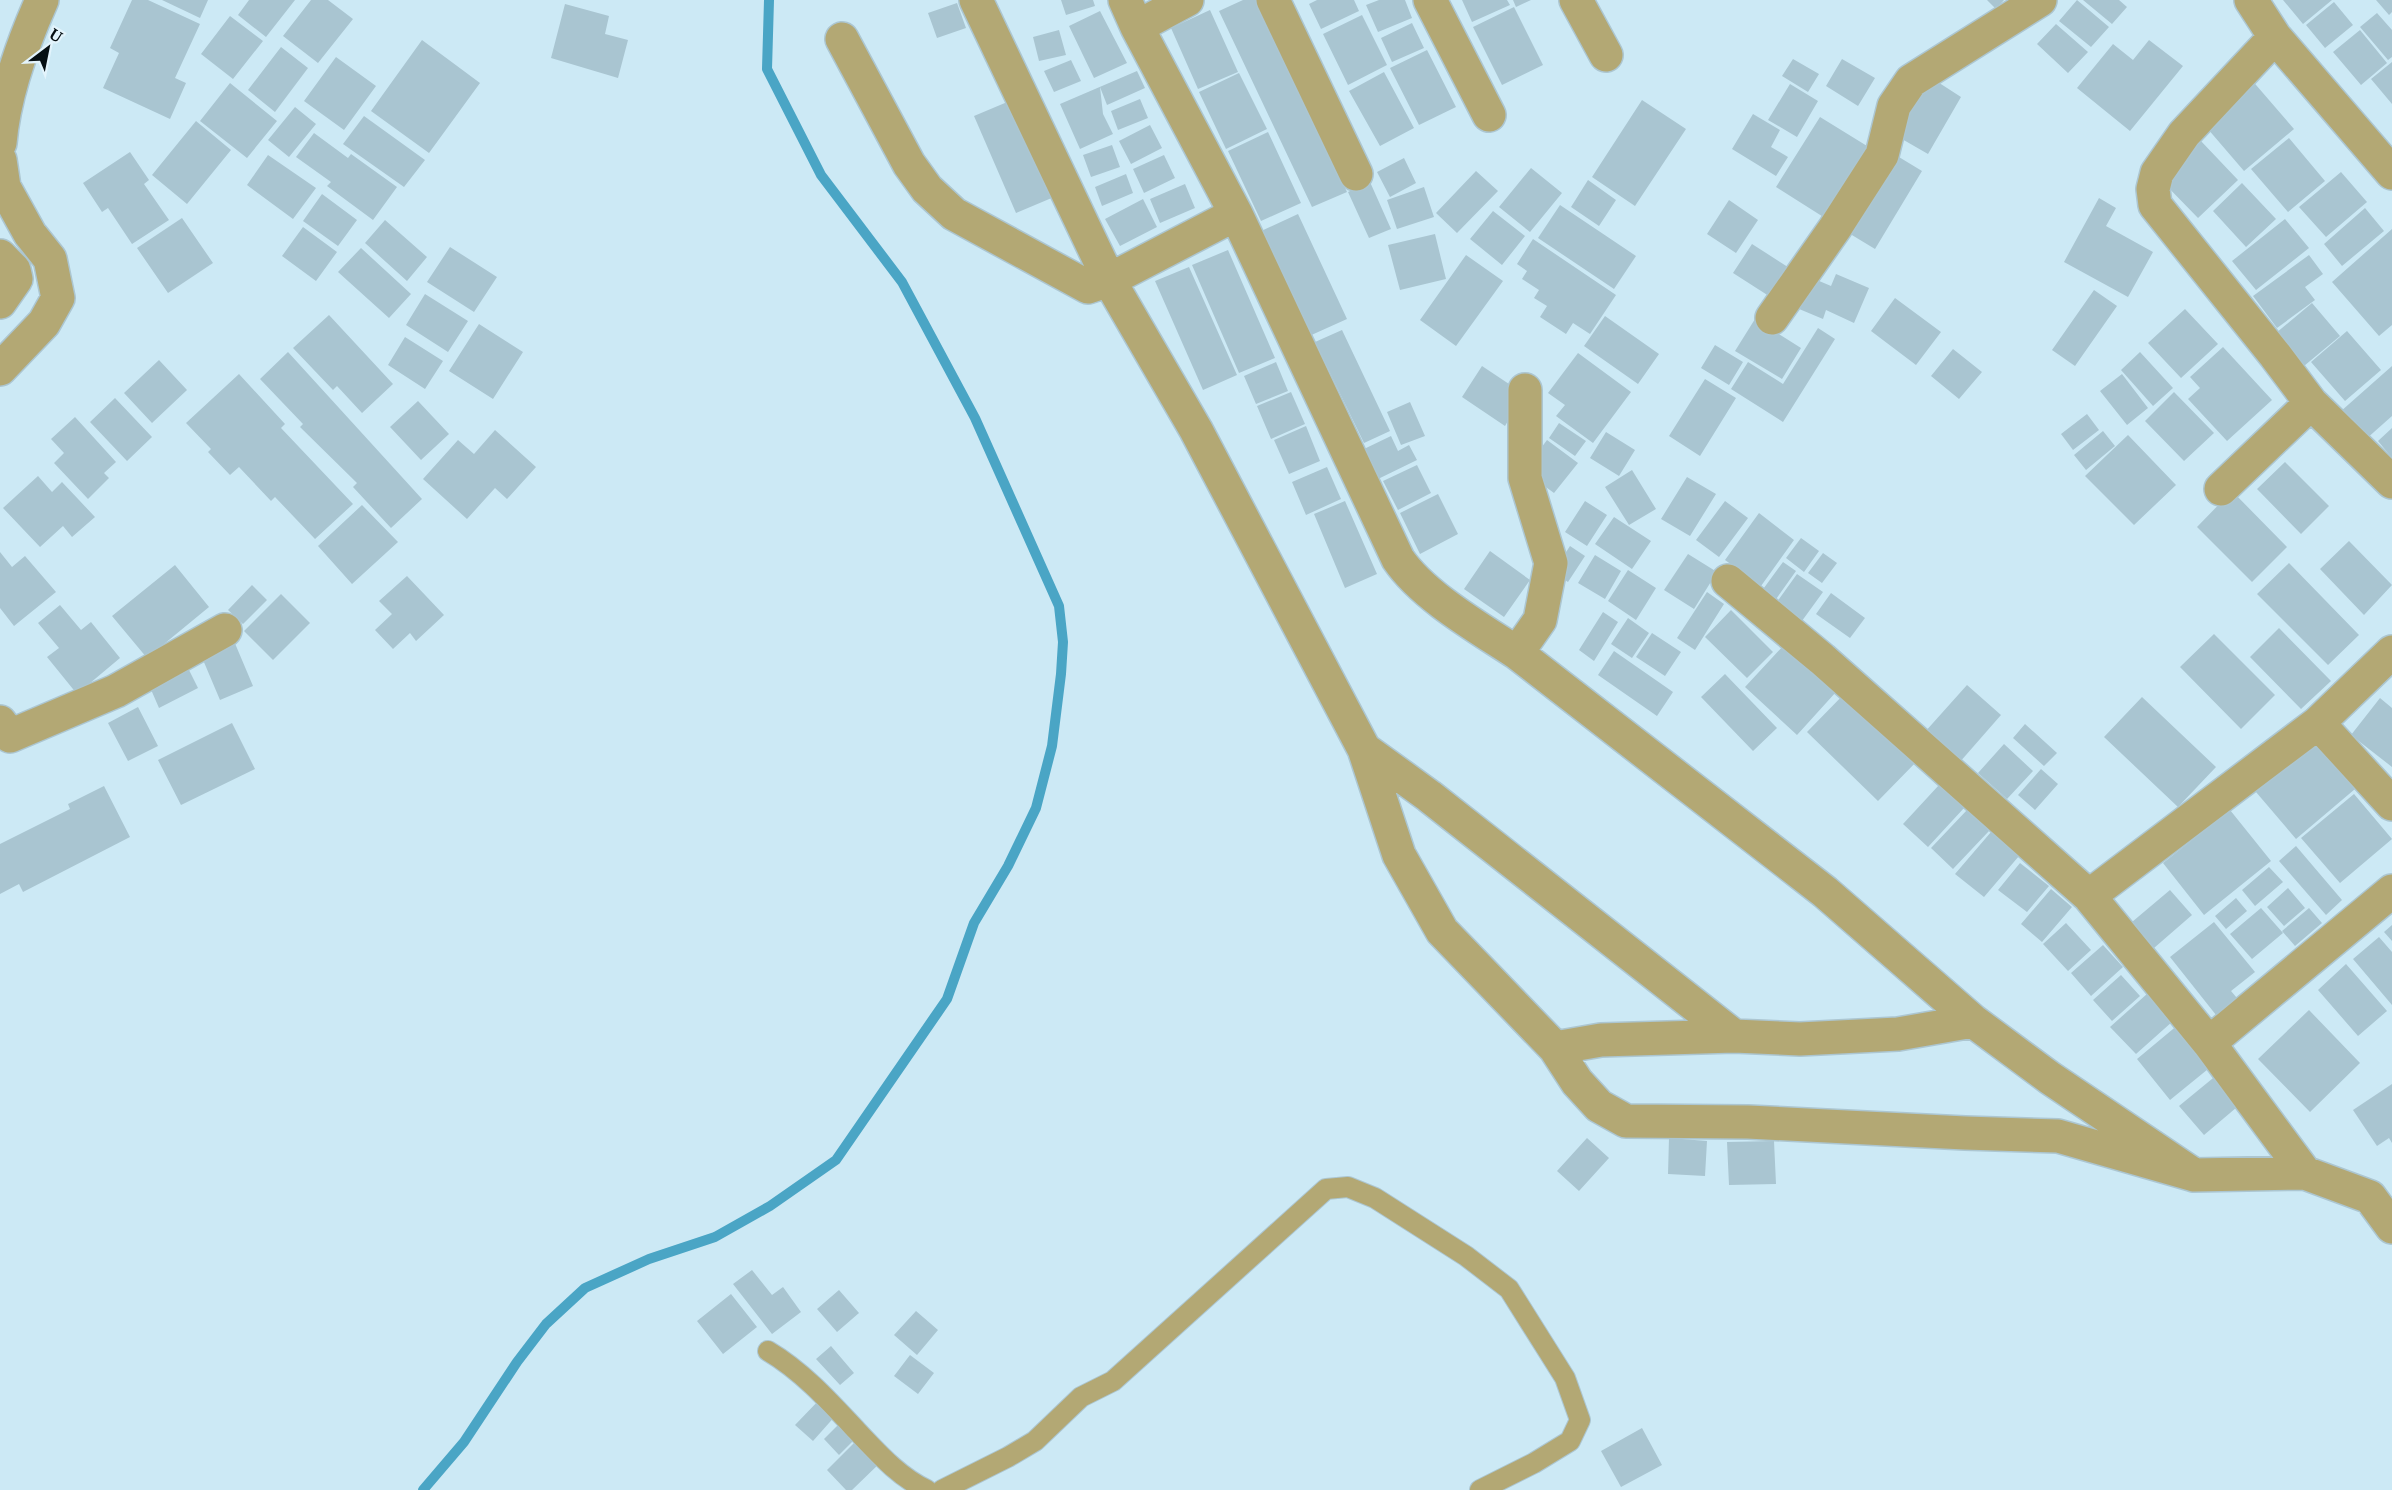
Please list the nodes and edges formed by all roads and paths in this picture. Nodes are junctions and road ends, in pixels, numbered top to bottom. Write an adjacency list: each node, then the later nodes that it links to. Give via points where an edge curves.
1 (42, 0): 14 (street, via 24,39)
2 (976, 0): 20 (street)
3 (1187, 0): 9 (street)
4 (1273, 0): 17 (street)
5 (1430, 0): 13 (street)
6 (1576, 0): 12 (street)
7 (2040, 0): 22 (street, via 1911,81 1894,106 1881,154)
8 (2252, 0): 10 (street)
9 (1131, 13): 18 (street)
10 (2275, 37): 16 (street); 25 (street, via 2184,134 2157,173 2153,189 2155,205)
11 (842, 39): 20 (street, via 909,164 927,189 954,214 1088,287)
12 (1606, 55)
13 (1489, 115)
14 (0, 143)
15 (0, 160): 23 (street, via 4,187 30,234 50,260 58,298 44,322)
16 (2392, 173)
17 (1356, 174)
18 (1236, 214): 20 (street); 31 (street, via 1398,560 1416,581 1462,617)
19 (0, 256): 21 (street, via 14,270 16,279)
20 (1109, 280): 34 (street, via 1196,430)
21 (0, 302)
22 (1772, 318)
23 (0, 369)
24 (1525, 390): 31 (street, via 1525,478 1551,563 1540,620)
25 (2311, 403): 26 (street); 27 (street)
26 (2392, 482)
27 (2221, 489)
28 (1728, 581): 37 (street, via 1822,659)
29 (225, 630): 33 (street, via 116,691)
30 (2392, 652): 32 (street)
31 (1517, 653): 38 (street, via 1825,892)
32 (2318, 723): 35 (street); 37 (street)
33 (3, 733)
34 (1364, 749): 39 (street); 41 (street, via 1399,855 1442,931)
35 (2392, 804)
36 (2392, 891): 40 (street)
37 (2089, 896): 40 (street)
38 (1973, 1021): 39 (street, via 1898,1034 1800,1039); 43 (street)
39 (1734, 1036): 41 (street, via 1601,1040)
40 (2209, 1043): 42 (street)
41 (1555, 1048): 43 (street, via 1577,1082 1599,1106 1626,1121 1748,1122 2058,1136)
42 (2305, 1173): 43 (street); 44 (street)
43 (2194, 1175)
44 (2381, 1188): 45 (street)
45 (2392, 1227)
46 (768, 1351): 47 (lane, via 785,1361 881,1457)
47 (927, 1490)
48 (942, 1490): 49 (lane, via 1035,1440 1080,1397 1113,1381 1326,1189 1348,1187 1375,1198 1466,1256 1509,1289 1565,1378 1580,1420 1570,1442)
49 (1480, 1490)

